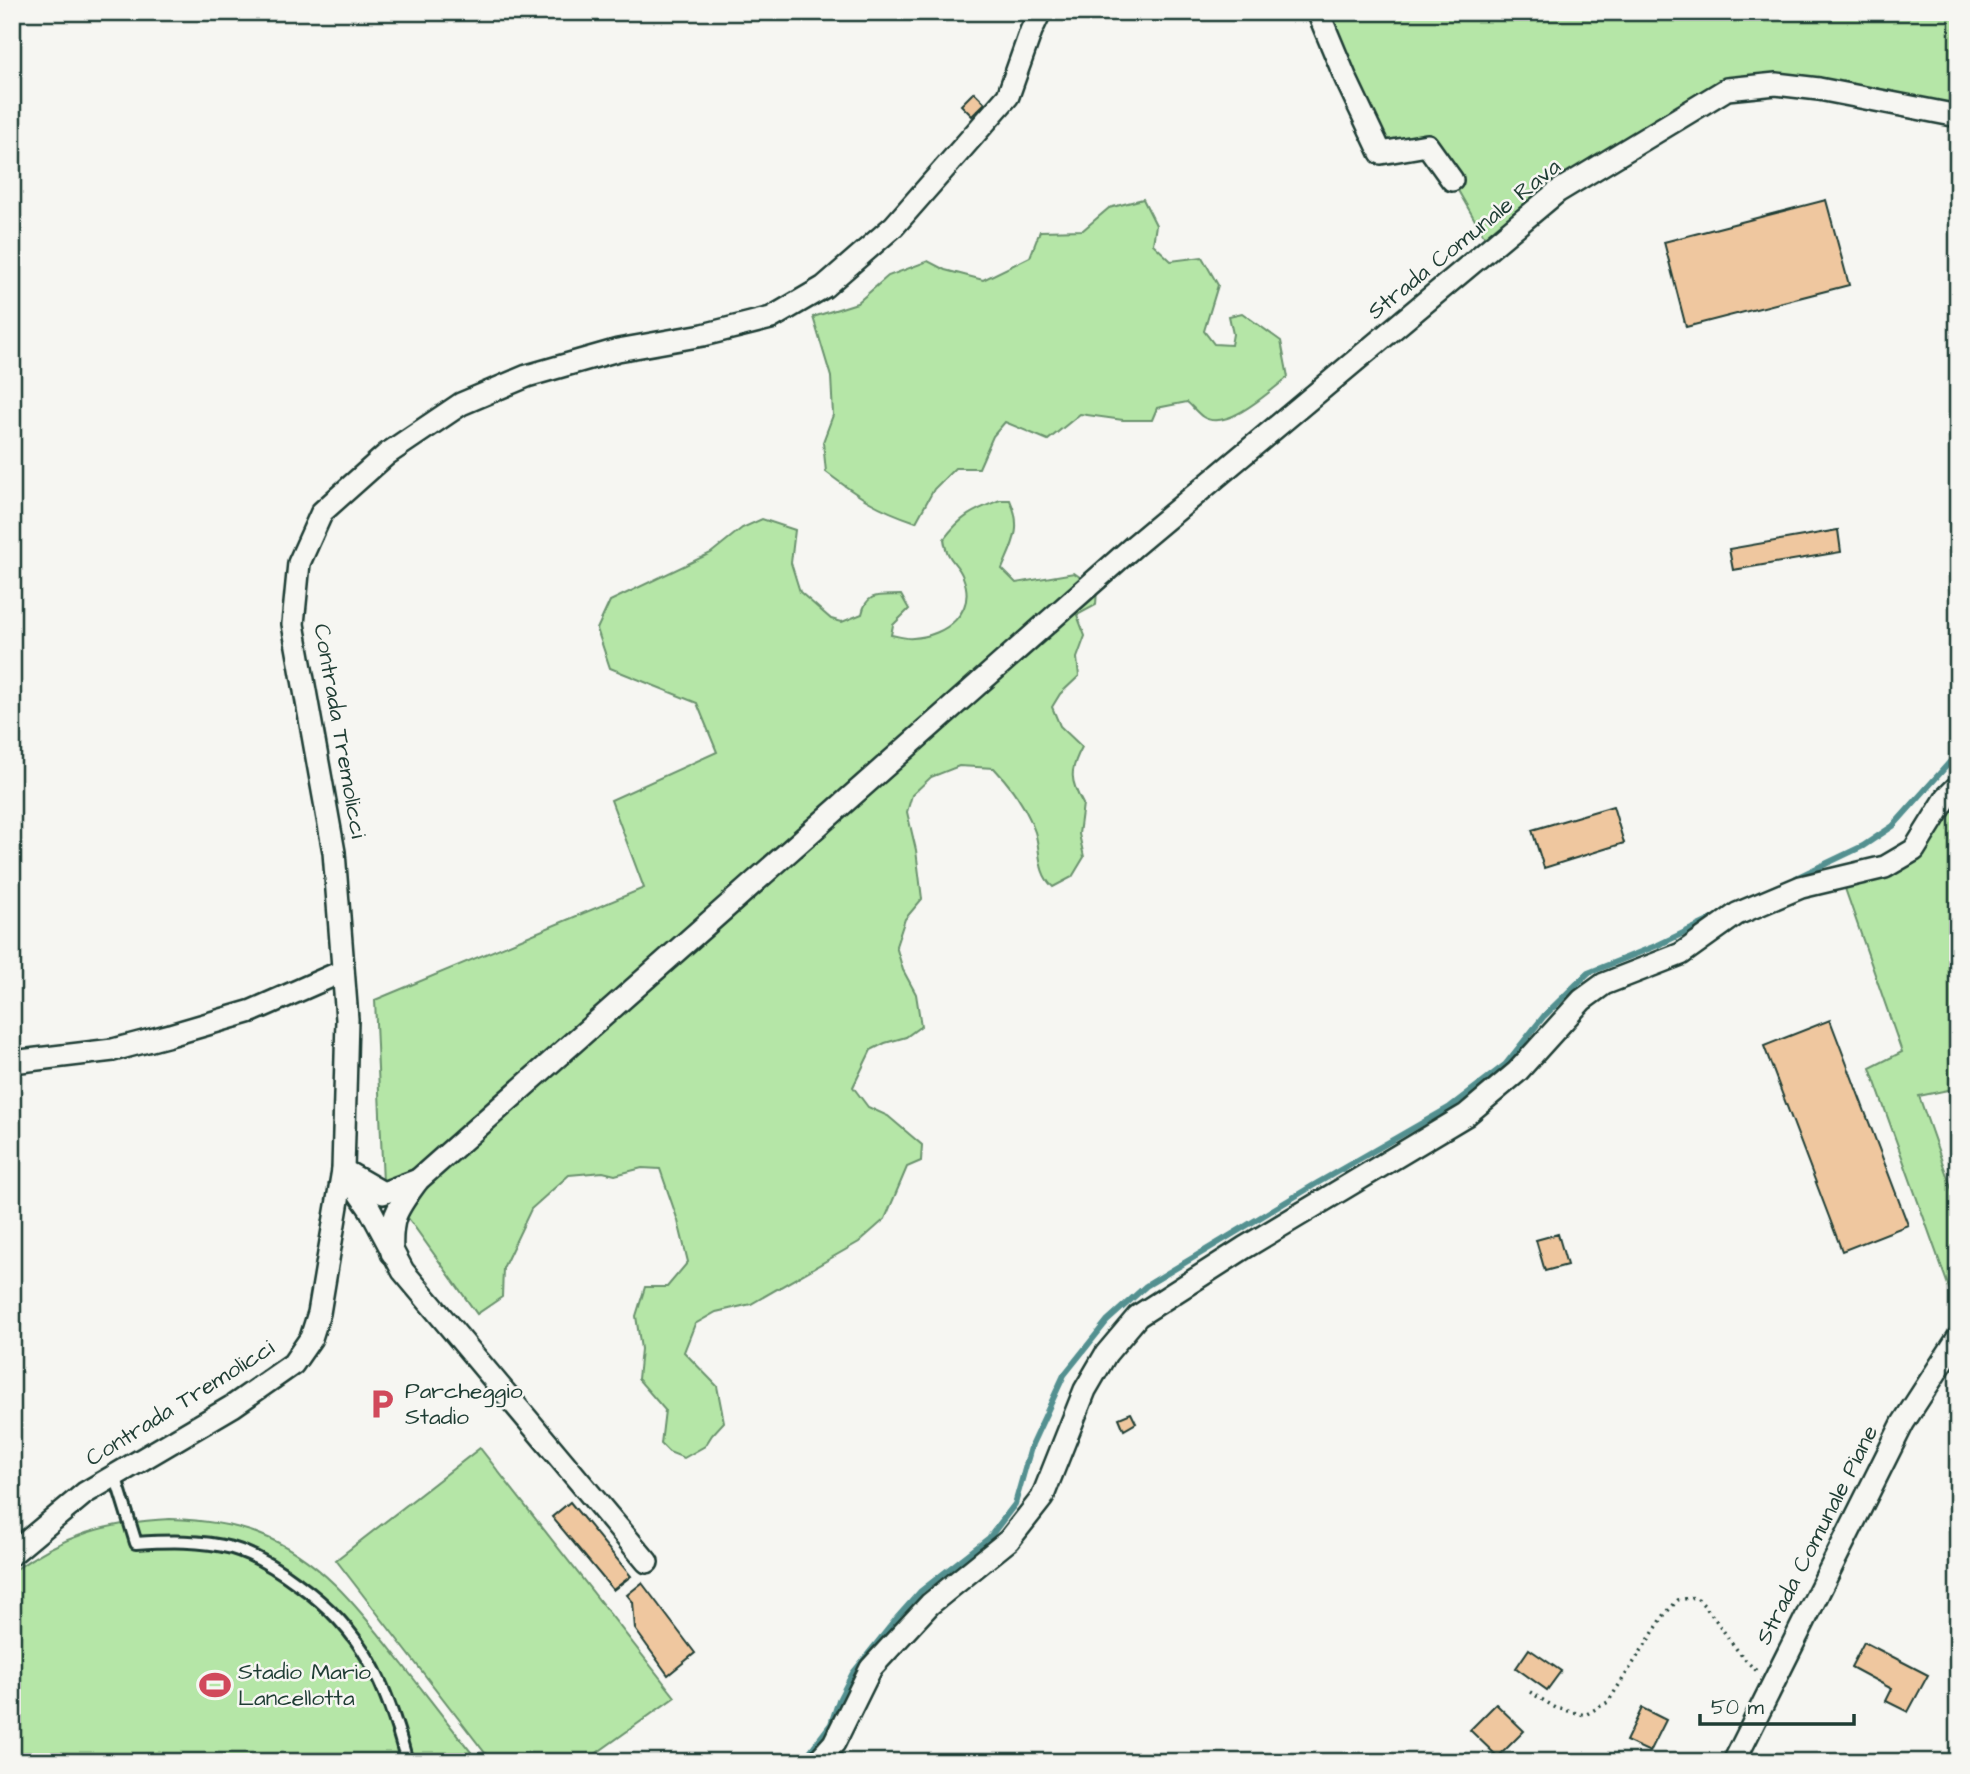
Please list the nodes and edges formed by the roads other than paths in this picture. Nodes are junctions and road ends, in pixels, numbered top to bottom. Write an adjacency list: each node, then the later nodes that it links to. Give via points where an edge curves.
1 (1040, 12): 6 (street, Contrada Tremolicci, via 1008,96 894,226 824,287 771,318 618,350 527,376 461,404 387,454 322,512 299,563 293,624 334,852)
2 (1318, 12): 4 (street, via 1381,153 1427,145)
3 (1958, 116): 9 (street, Strada Comunale Rava, via 1819,89 1776,84 1727,89 1557,192 1134,546)
4 (1452, 180)
5 (1958, 786): 18 (street, via 1914,850 1885,867 1801,887 1737,914 1681,954 1604,984 1582,1000 1517,1072 1466,1115 1138,1316 1106,1354 1085,1390 1042,1498 1009,1540 930,1605 871,1668 834,1743)
6 (343, 971): 7 (street, via 252,1011 170,1035 113,1050); 8 (street, Contrada Tremolicci, via 347,1019)
7 (12, 1062)
8 (343, 1170): 10 (street); 14 (street, Contrada Tremolicci, via 319,1313 311,1338 293,1364 233,1406)
9 (418, 1180): 10 (street); 11 (street)
10 (375, 1205): 11 (street, via 384,1217); 12 (street)
11 (396, 1210): 12 (street)
12 (392, 1253): 16 (street)
13 (1958, 1338): 19 (street, Strada Comunale Piane, via 1903,1423)
14 (115, 1475): 15 (street, Contrada Tremolicci, via 85,1493); 17 (lane, via 136,1543 200,1543 232,1549 265,1561 321,1600 360,1643 375,1668)
15 (12, 1554)
16 (647, 1562)
17 (407, 1762)
18 (817, 1762)
19 (1734, 1762)

